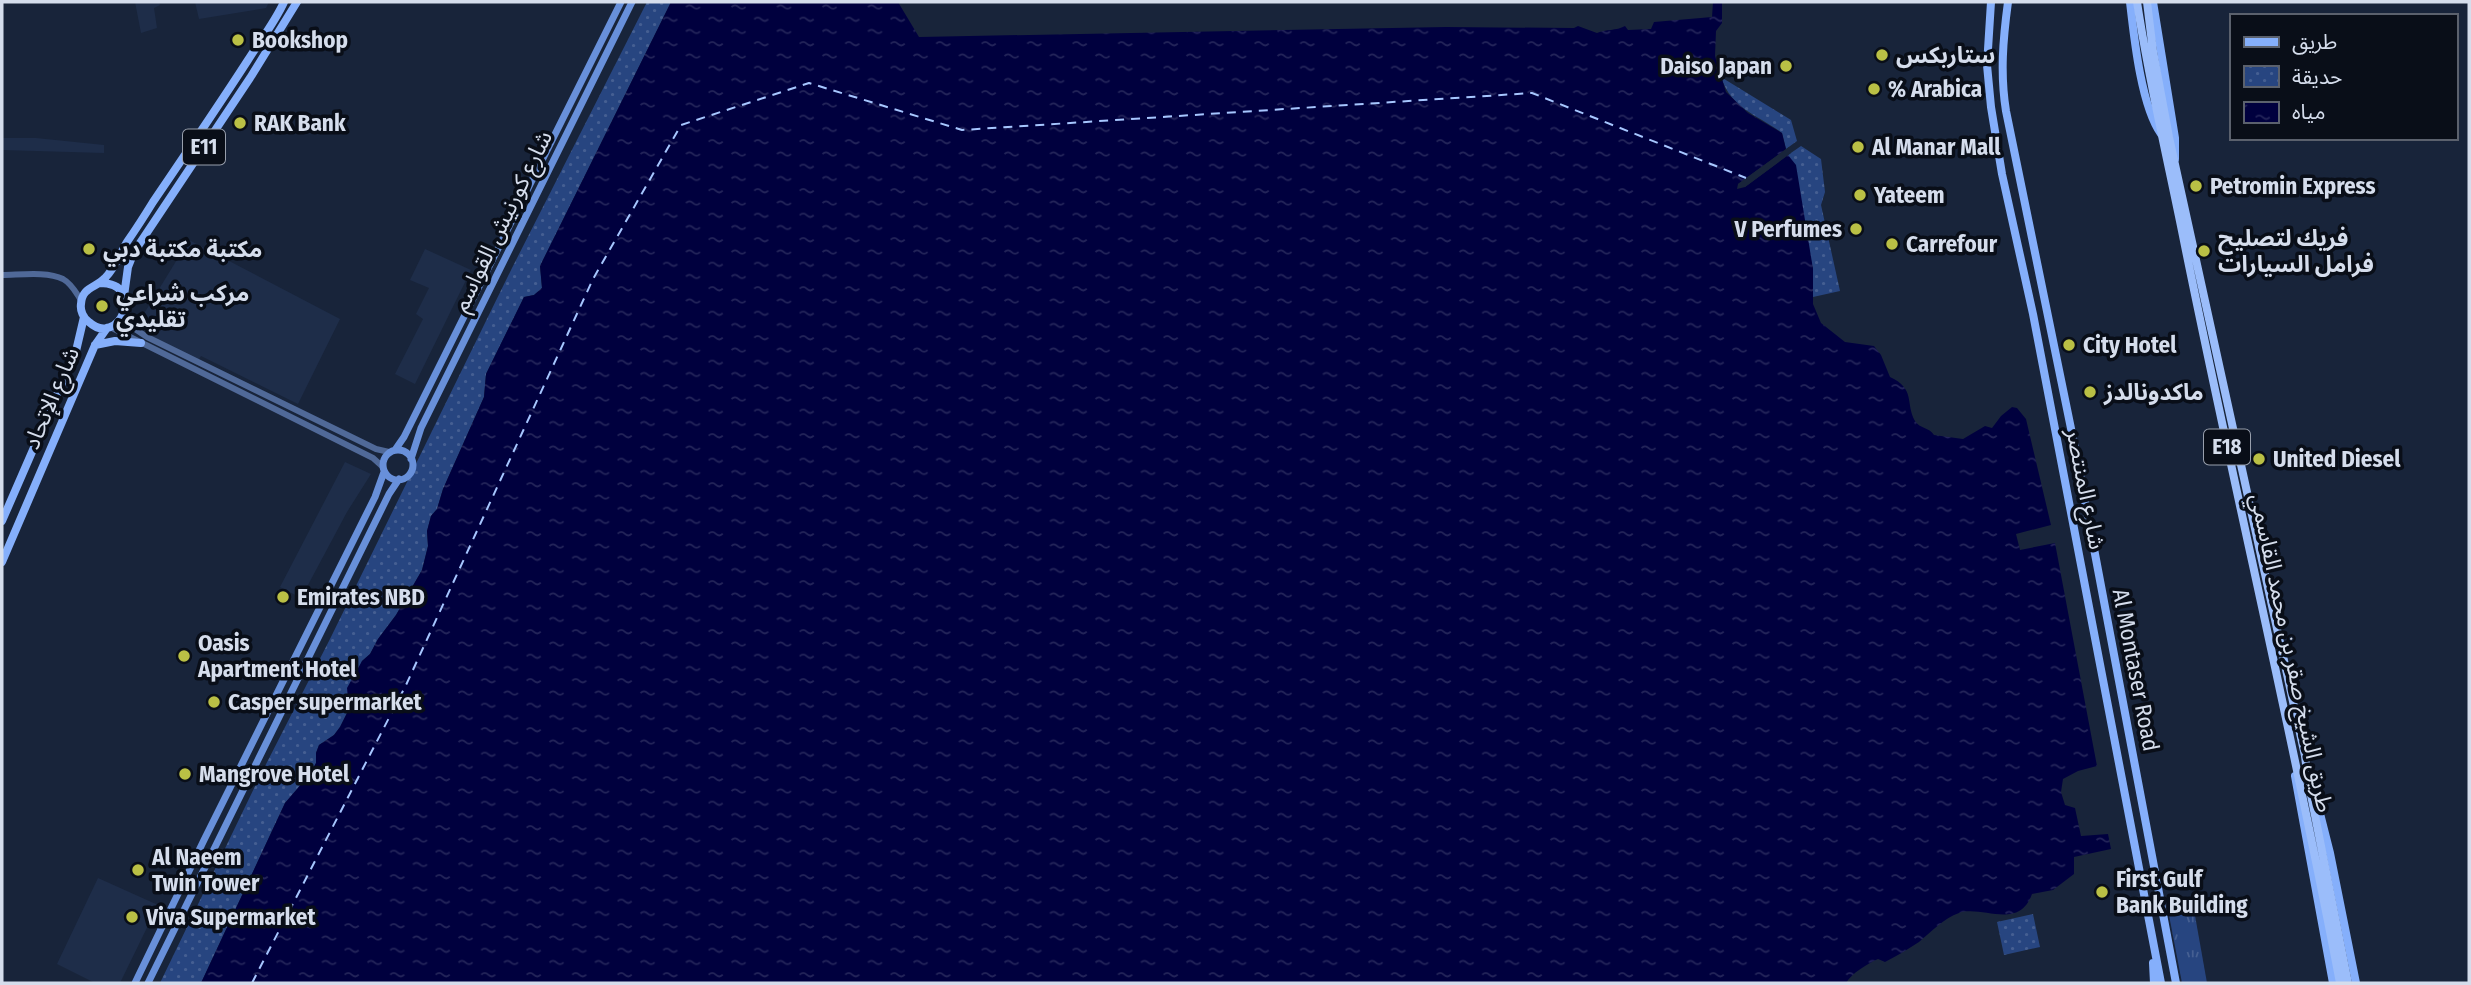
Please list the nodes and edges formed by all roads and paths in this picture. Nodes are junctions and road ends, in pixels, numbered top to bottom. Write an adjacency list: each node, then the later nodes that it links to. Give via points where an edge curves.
1 (284, 2): 16 (main road, E11)
2 (297, 2): 17 (main road, E11, via 134,252)
3 (620, 2): 26 (main road, شارع كورنيش القواسم, via 404,437)
4 (632, 2): 27 (main road, شارع كورنيش القواسم, via 421,428)
5 (1991, 2): 11 (main road, شارع المنتصر)
6 (2008, 2): 12 (main road, Al Montaser Road, via 2002,46)
7 (2130, 2): 13 (main road, via 2147,99)
8 (2137, 2): 13 (highway, طريق الشيخ صقر بن محمد القاسمي / E18)
9 (2147, 2): 14 (highway, طريق الشيخ صقر بن محمد القاسمي / E18)
10 (2153, 2): 14 (main road)
11 (1988, 86): 12 (main road, via 1998,89); 33 (main road, شارع المنتصر)
12 (2006, 111): 38 (main road, Al Montaser Road)
13 (2163, 137): 32 (highway, طريق الشيخ صقر بن محمد القاسمي / E18)
14 (2175, 159): 41 (highway, طريق الشيخ صقر بن محمد القاسمي / E18)
15 (2, 275): 18 (street, via 64,279)
16 (100, 283): 17 (main road, via 114,285); 18 (main road, via 88,289)
17 (124, 296): 19 (main road)
18 (81, 300): 20 (main road)
19 (125, 309): 21 (main road); 26 (street, via 135,329 147,337 376,449)
20 (84, 317): 21 (main road, via 94,326); 24 (main road, شارع الإتحاد)
21 (109, 327): 22 (street); 23 (main road, شارع الإتحاد)
22 (141, 343): 23 (main road); 28 (street, via 373,458)
23 (95, 345): 31 (main road, شارع الإتحاد)
24 (66, 374): 25 (main road); 30 (main road, شارع الإتحاد)
25 (56, 377)
26 (392, 451): 27 (main road, via 404,451); 28 (main road, via 385,456)
27 (411, 459): 29 (main road, via 410,472)
28 (384, 469): 29 (main road, via 390,478); 35 (main road, via 375,497)
29 (399, 480): 34 (main road)
30 (3, 514)
31 (2, 562)
32 (2294, 756): 39 (main road); 40 (highway, طريق الشيخ صقر بن محمد القاسمي / E18)
33 (2152, 936): 36 (main road); 37 (main road, شارع المنتصر)
34 (151, 982)
35 (135, 983)
36 (2154, 983)
37 (2161, 983)
38 (2178, 983)
39 (2333, 983)
40 (2340, 983)
41 (2354, 983)

